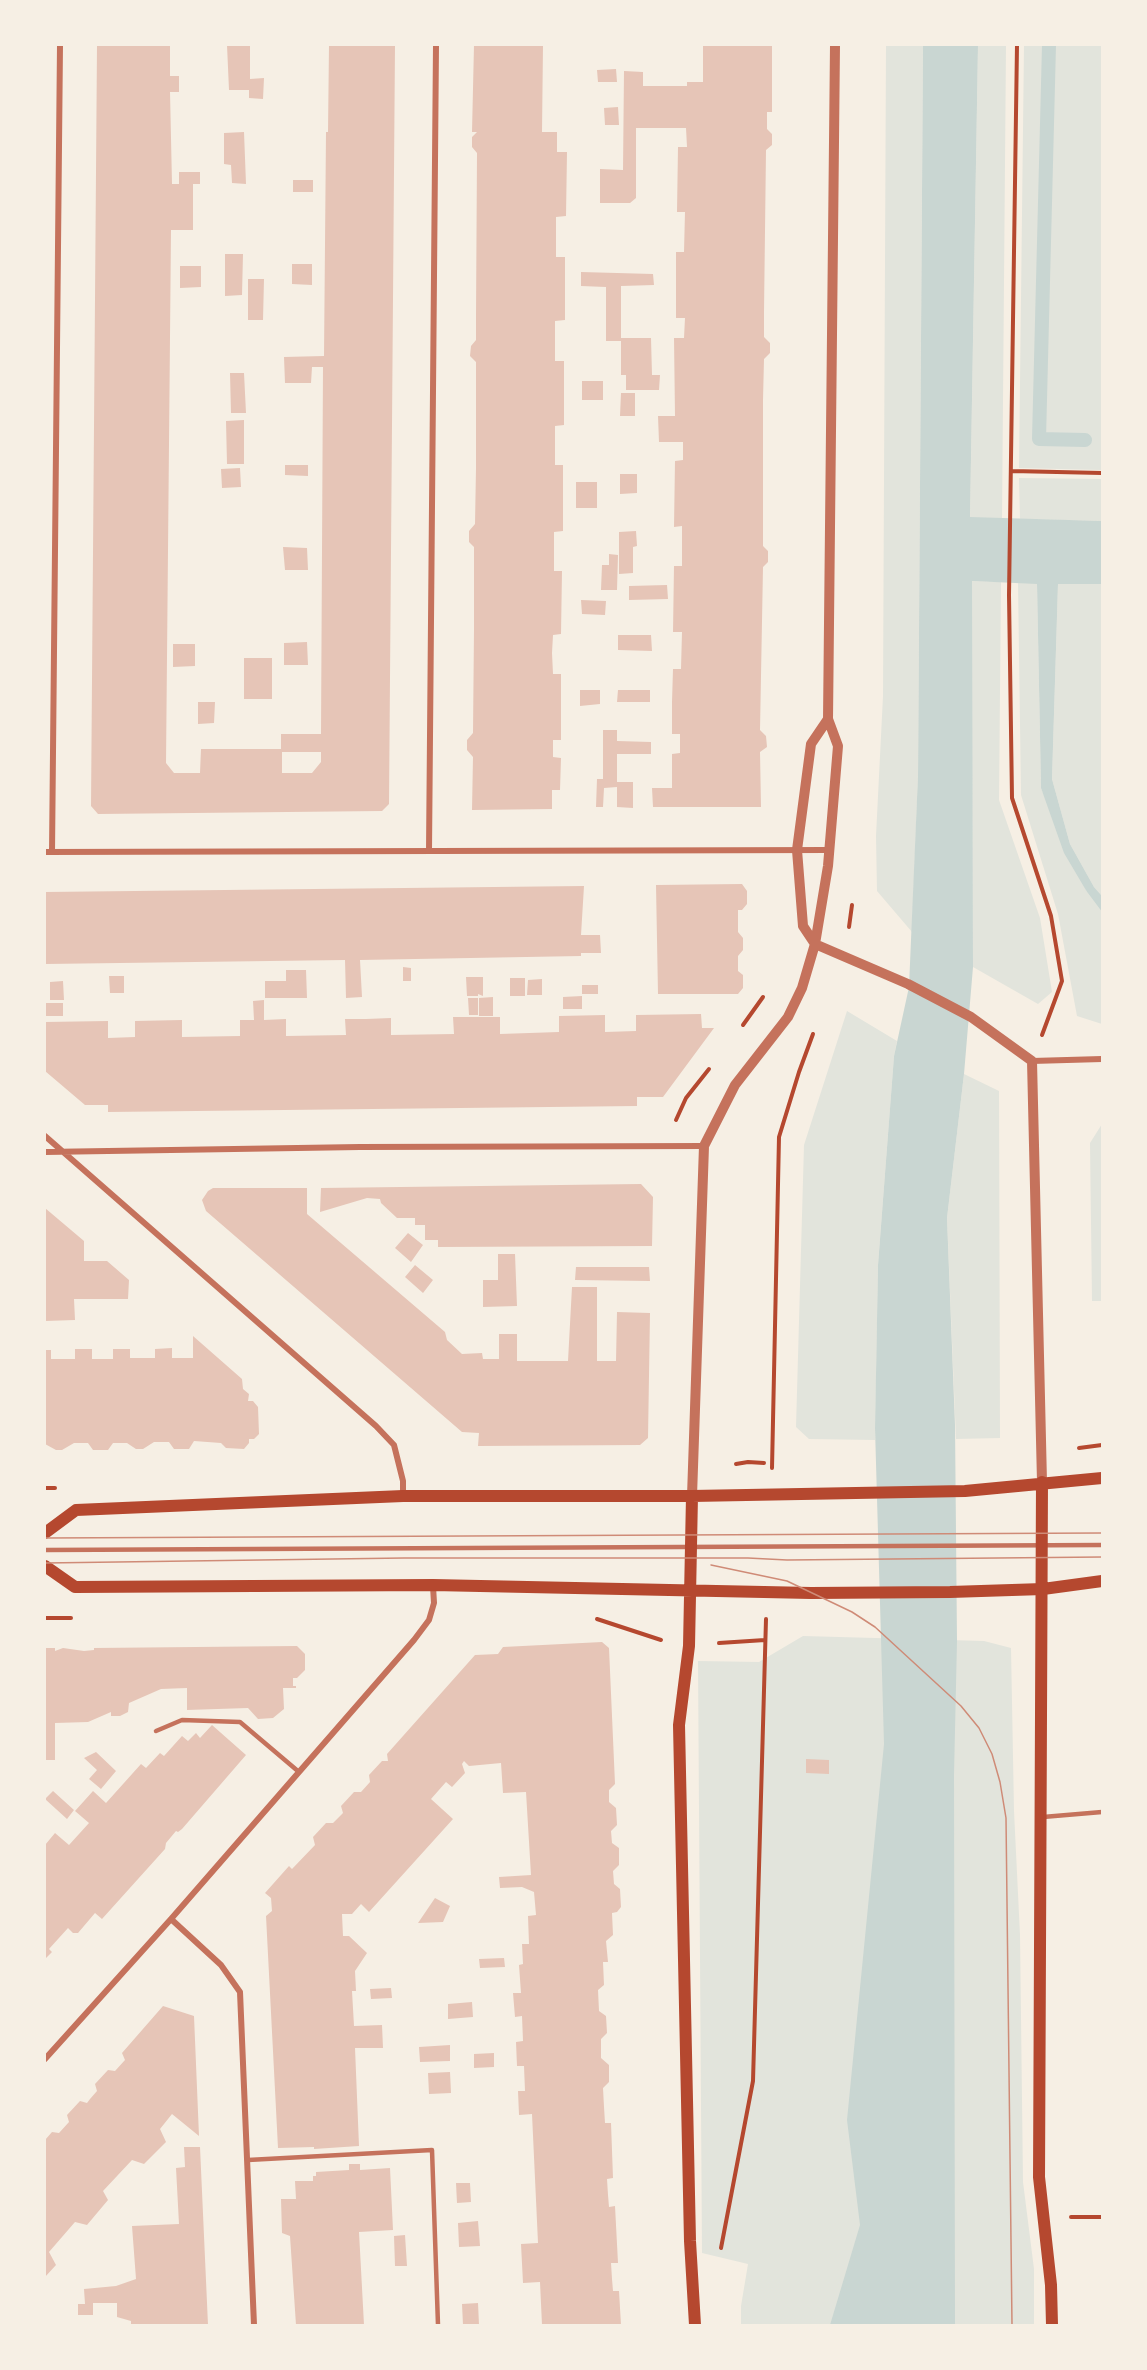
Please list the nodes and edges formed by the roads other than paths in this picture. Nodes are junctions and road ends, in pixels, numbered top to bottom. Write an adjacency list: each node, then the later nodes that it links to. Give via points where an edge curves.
1 (60, 45): 8 (street)
2 (436, 45): 5 (street)
3 (835, 45): 4 (street)
4 (828, 719): 6 (street, via 811,744); 7 (street, via 838,746)
5 (429, 850): 6 (street); 8 (street)
6 (797, 850): 7 (street); 9 (street, via 803,926)
7 (828, 850): 9 (street)
8 (49, 852)
9 (815, 944): 11 (street, via 908,984 971,1017); 13 (street, via 802,988 788,1017 735,1085)
10 (1102, 1059): 11 (street)
11 (1032, 1061): 17 (street)
12 (45, 1136): 15 (street)
13 (704, 1146): 15 (street); 19 (street)
14 (45, 1152): 15 (street)
15 (64, 1152): 18 (street, via 376,1426 394,1445)
16 (1102, 1478): 17 (main road)
17 (1042, 1482): 19 (main road, via 965,1491); 22 (main road)
18 (403, 1496): 19 (main road); 20 (main road, via 76,1510)
19 (692, 1496): 23 (main road)
20 (45, 1533)
21 (1102, 1545): 22 (lane)
22 (1043, 1546): 23 (lane); 29 (main road)
23 (692, 1548): 24 (lane); 28 (main road)
24 (45, 1550)
25 (45, 1566): 27 (main road, via 75,1587)
26 (1102, 1581): 29 (main road)
27 (434, 1585): 28 (main road); 31 (street, via 429,1620)
28 (692, 1589): 29 (main road, via 767,1592); 39 (main road, via 680,1725)
29 (1043, 1589): 33 (main road)
30 (156, 1731): 31 (lane, via 182,1720 240,1722)
31 (299, 1772): 34 (street)
32 (1102, 1812): 33 (lane)
33 (1040, 1817): 40 (main road, via 1039,2177)
34 (171, 1919): 35 (street); 36 (street, via 221,1965 240,1992)
35 (45, 2059)
36 (248, 2160): 37 (street); 38 (lane, via 432,2150)
37 (254, 2325)
38 (438, 2325)
39 (695, 2325)
40 (1052, 2325)

